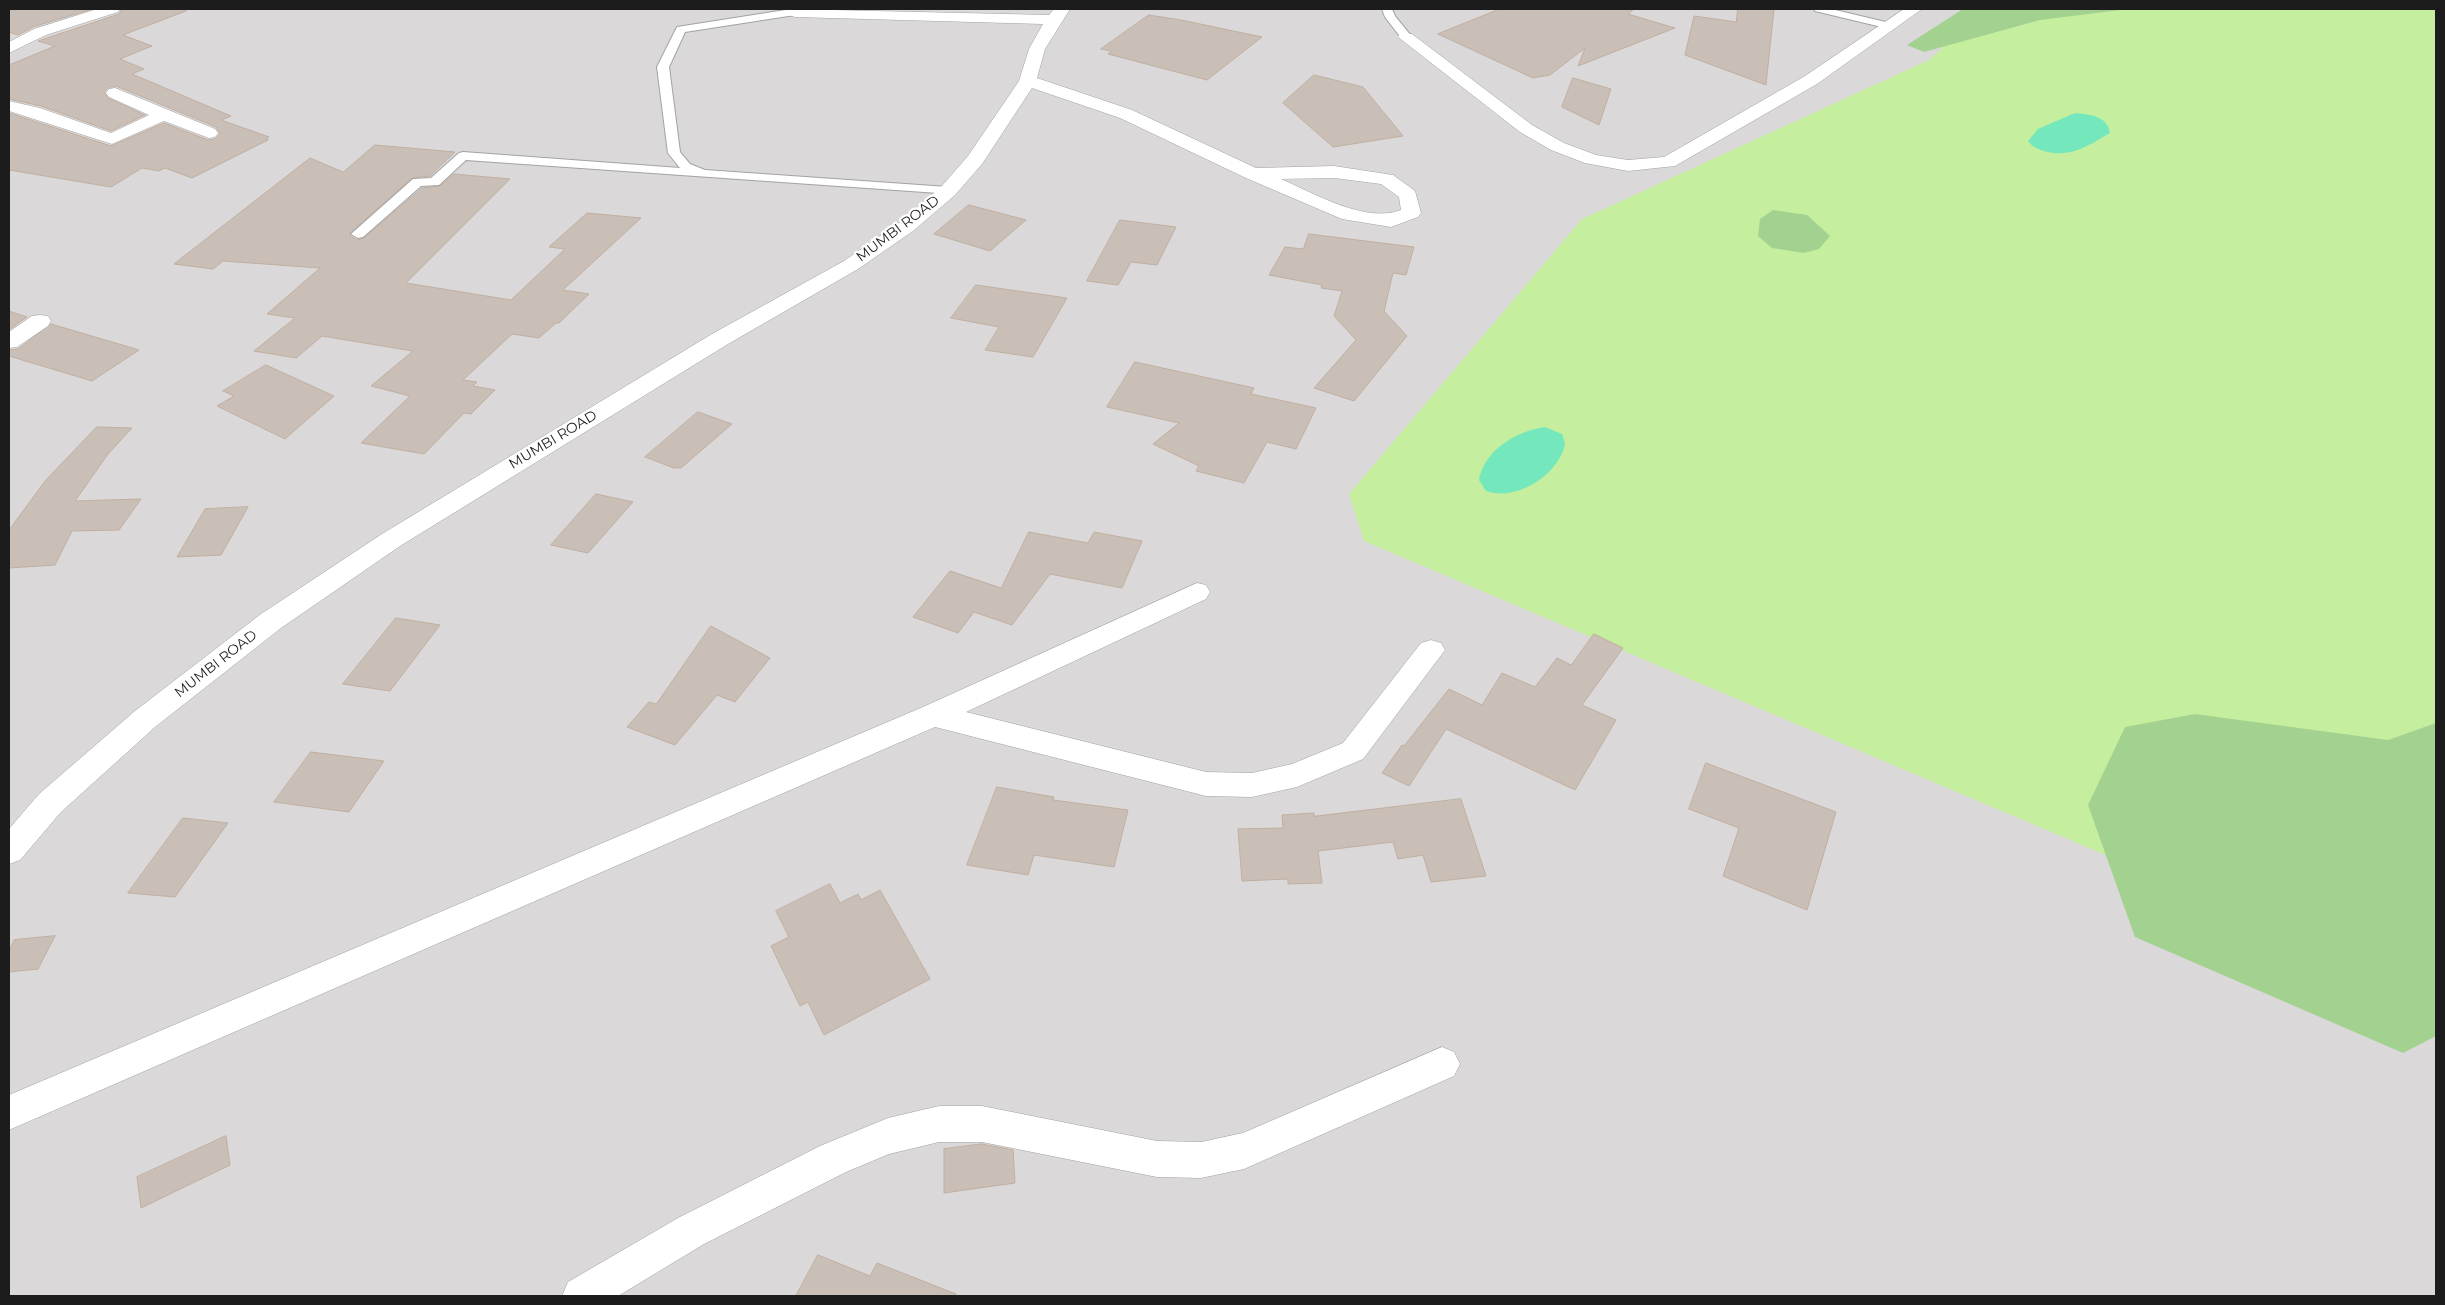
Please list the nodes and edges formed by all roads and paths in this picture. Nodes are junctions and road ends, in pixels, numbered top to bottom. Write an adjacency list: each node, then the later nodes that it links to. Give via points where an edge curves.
1 (112, 9): 9 (street, via 40,32)
2 (1387, 9): 8 (lane)
3 (1819, 9): 7 (lane)
4 (1914, 9): 7 (street)
5 (796, 10): 6 (street); 15 (lane, via 681,29 663,67 674,153 686,167)
6 (1058, 14): 10 (street, MUMBI ROAD, via 1037,50)
7 (1890, 26): 8 (street, via 1803,85 1668,162 1644,166 1606,162 1557,147 1523,128)
8 (1406, 37)
9 (9, 48)
10 (1028, 81): 16 (street, via 1126,114); 17 (street, MUMBI ROAD, via 975,160)
11 (116, 93): 13 (street)
12 (9, 106): 13 (street, via 112,139)
13 (163, 115): 14 (street)
14 (209, 132)
15 (706, 174): 17 (lane); 18 (lane, via 463,156 434,182 418,182)
16 (1253, 174): 16 (street, via 1349,214 1391,221 1411,213 1408,195 1386,179 1334,172)
17 (948, 191): 24 (street, MUMBI ROAD, via 906,227 851,265 547,443 391,540 272,621 145,719 50,803)
18 (358, 234)
19 (40, 322): 20 (street)
20 (9, 342)
21 (1197, 592): 23 (street)
22 (1432, 650): 23 (street, via 1352,751 1298,775 1252,785 1206,784)
23 (933, 715): 26 (street)
24 (9, 851)
25 (1442, 1064): 27 (street, via 1244,1151 1202,1160 1157,1159 982,1124 939,1124 888,1136 833,1159 691,1231)
26 (9, 1112)
27 (582, 1296)

